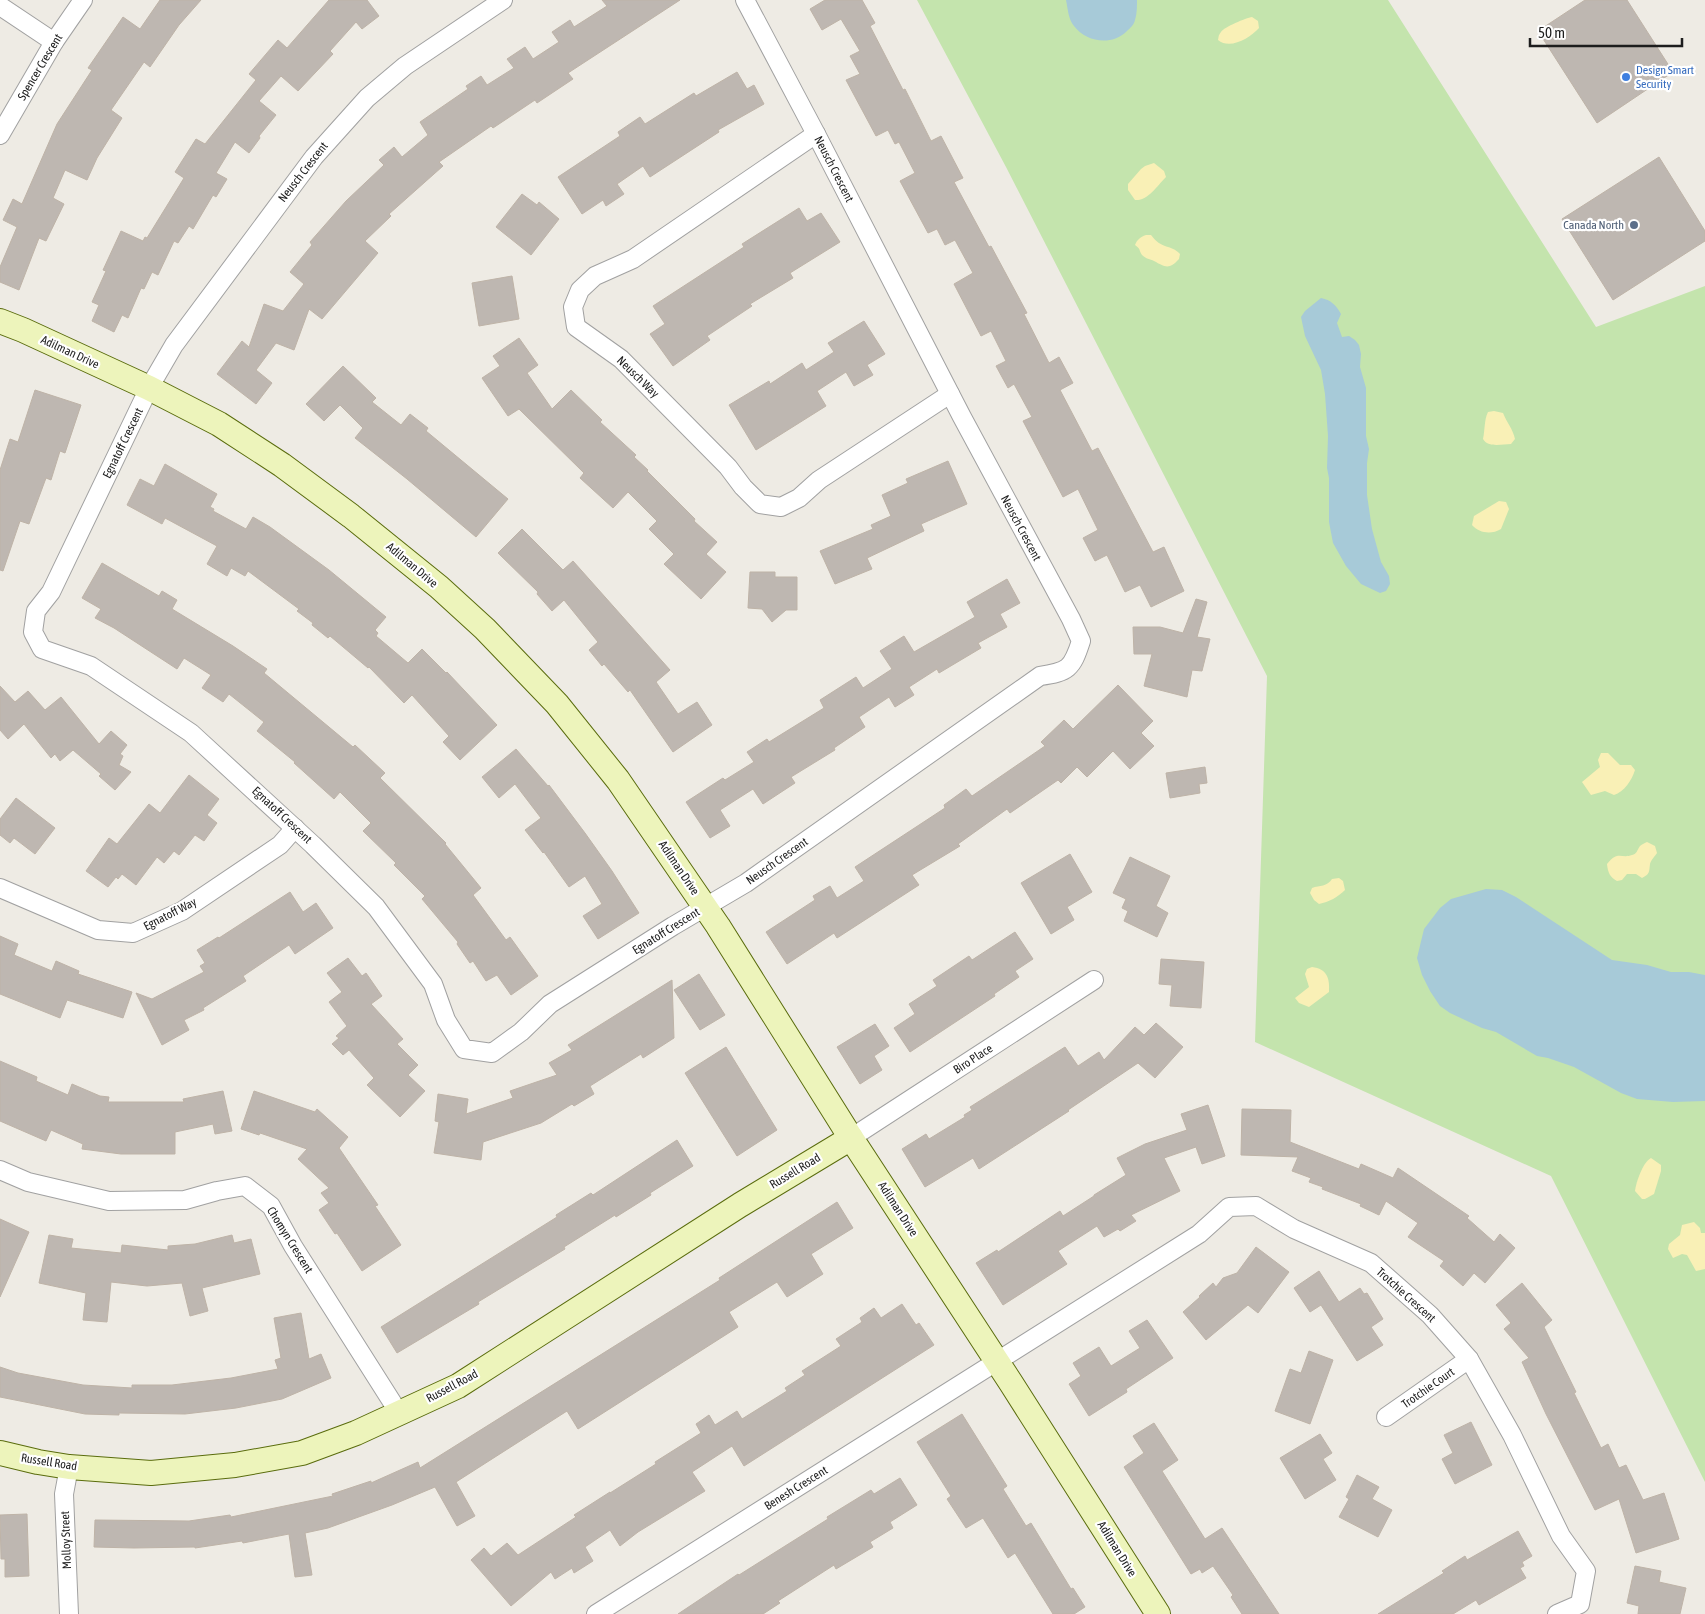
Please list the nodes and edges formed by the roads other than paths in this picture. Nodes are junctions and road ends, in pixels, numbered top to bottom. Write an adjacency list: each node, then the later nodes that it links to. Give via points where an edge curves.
1 (83, 0): 5 (street, Spencer Crescent)
2 (503, 0): 9 (street, Neusch Crescent, via 405,66 336,131 174,345)
3 (745, 0): 6 (street, Neusch Crescent)
4 (0, 6): 5 (street)
5 (54, 42): 7 (street, Spencer Crescent)
6 (816, 134): 10 (street, Neusch Crescent); 10 (street, Neusch Way, via 633,259 595,276 580,290 573,307 576,327 621,359 728,467 760,504 780,507 799,498 819,480)
7 (0, 135)
8 (0, 321): 9 (street, Adilman Drive)
9 (149, 388): 11 (street, Egnatoff Crescent, via 51,592 36,611 33,632 42,649 91,666 191,733); 13 (street, Adilman Drive, via 219,424 282,465 396,550 485,629 557,704 588,742)
10 (950, 394): 13 (street, Neusch Crescent, via 1071,618 1081,642 1075,660 1061,673 1040,676 746,883)
11 (295, 828): 12 (street, Egnatoff Way, via 280,845 182,911 133,933 98,930); 13 (street, Egnatoff Crescent, via 376,907 433,984 446,1020 464,1049 492,1053 521,1032 550,1004)
12 (0, 888)
13 (705, 906): 15 (street, Adilman Drive)
14 (1094, 980): 15 (street, Biro Place)
15 (851, 1138): 18 (street, Adilman Drive); 19 (street, Russell Road, via 740,1205 458,1386)
16 (0, 1170): 19 (street, Chomyn Crescent, via 28,1182 109,1201 185,1200 245,1186 271,1206)
17 (1470, 1359): 18 (street, Trotchie Crescent, via 1430,1314 1370,1263 1294,1229 1256,1206 1229,1207 1199,1234); 20 (street, Trotchie Court); 26 (street, Trotchie Crescent, via 1512,1435 1561,1536 1586,1570 1580,1604)
18 (996, 1361): 24 (street, Benesh Crescent); 25 (street, Adilman Drive)
19 (399, 1412): 22 (street, Russell Road, via 302,1454 235,1465 151,1472)
20 (1386, 1417)
21 (0, 1453): 22 (street, Russell Road)
22 (69, 1467): 23 (street, Molloy Street, via 64,1494)
23 (68, 1614)
24 (596, 1614)
25 (1158, 1614)
26 (1557, 1614)

